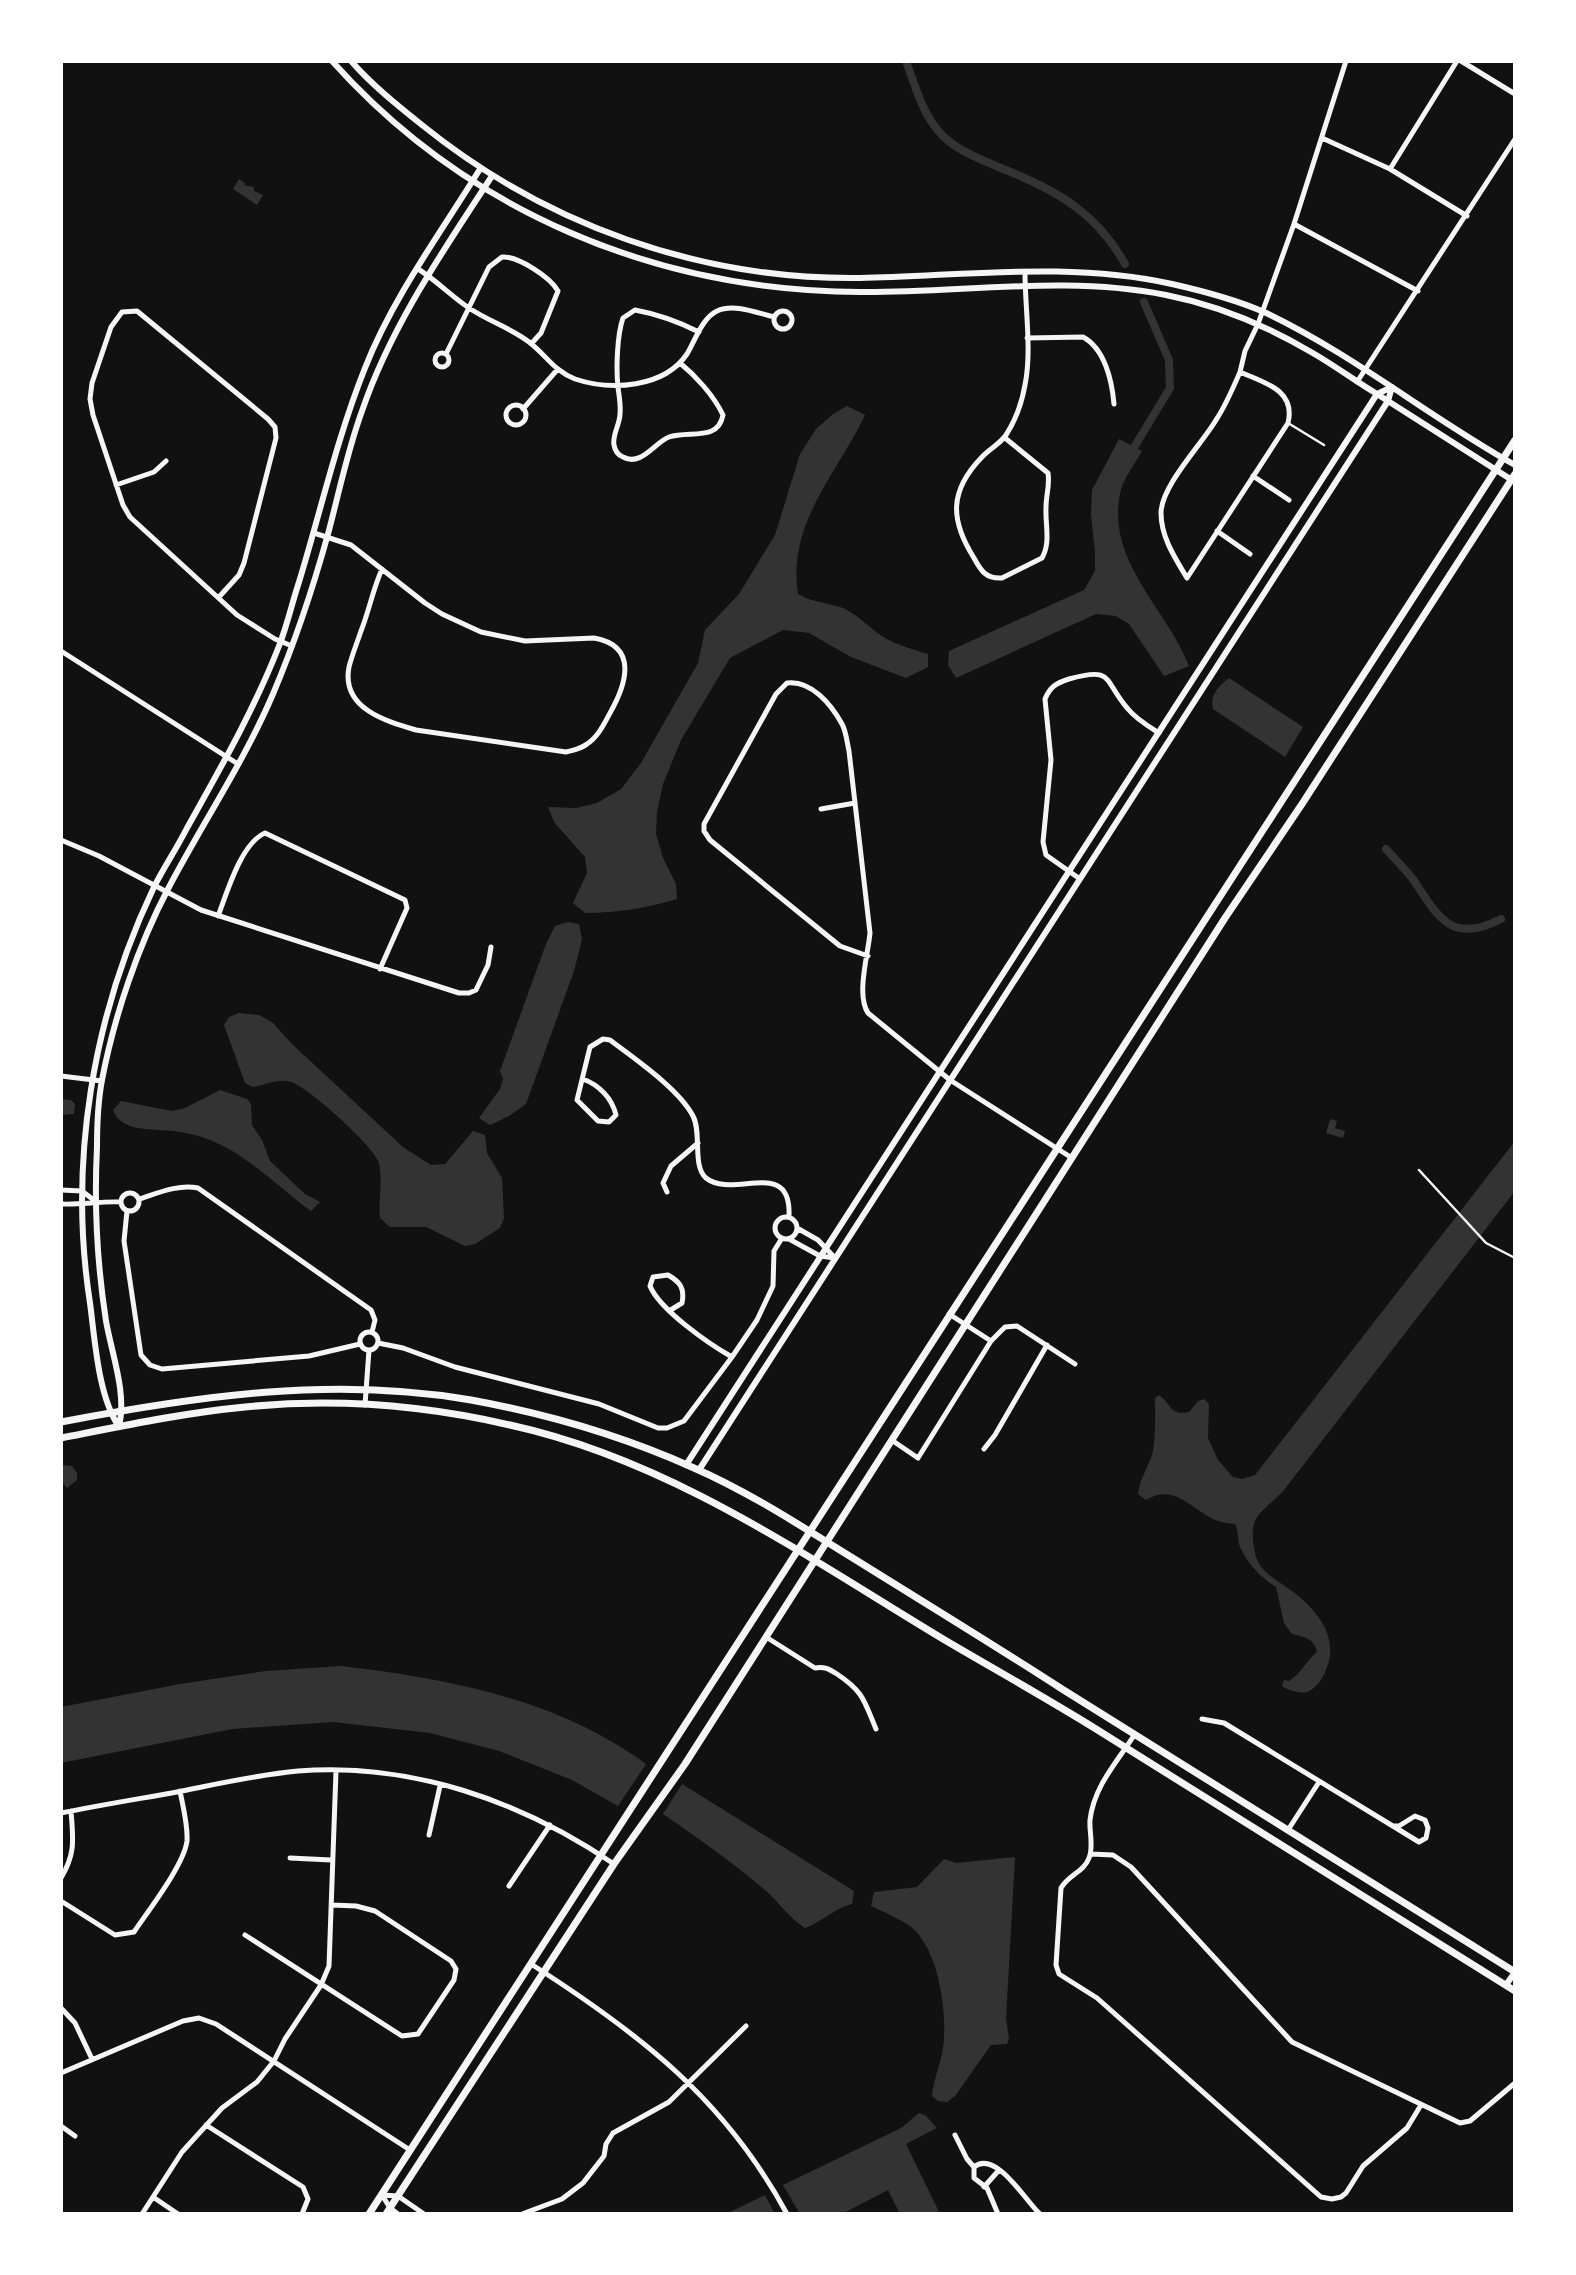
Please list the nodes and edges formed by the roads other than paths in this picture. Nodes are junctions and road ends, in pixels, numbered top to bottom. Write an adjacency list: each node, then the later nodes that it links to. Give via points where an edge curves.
1 (332, 61): 11 (street, via 382,112)
2 (351, 61): 8 (street, via 407,114)
3 (1346, 61): 6 (street)
4 (1459, 61): 5 (street); 9 (street)
5 (1515, 94)
6 (1322, 138): 9 (street); 14 (street)
7 (1515, 139): 13 (street)
8 (480, 169): 10 (street); 11 (street)
9 (1390, 169): 13 (street)
10 (492, 176): 12 (street); 16 (street, via 608,234 716,264 844,278)
11 (472, 181): 12 (street); 15 (street)
12 (485, 187): 17 (street); 18 (street, via 602,246 708,277 848,292)
13 (1466, 216): 19 (street)
14 (1294, 224): 19 (street); 21 (street)
15 (418, 269): 17 (street); 52 (street, via 366,365)
16 (1025, 272): 18 (street); 21 (street, via 1139,277 1218,295)
17 (428, 275): 20 (street); 53 (street, via 378,369 362,410)
18 (1025, 286): 23 (street, via 1103,287 1167,295); 25 (street)
19 (1418, 291): 30 (street)
20 (470, 308): 26 (street); 26 (street, via 489,267 502,257 514,258 550,280 558,291 541,333); 27 (street)
21 (1262, 312): 23 (street); 30 (street)
22 (774, 317): 24 (street, via 720,309)
23 (1258, 324): 31 (street); 32 (street)
24 (699, 332): 28 (street); 33 (street, via 678,321 635,310 628,313 620,332)
25 (1027, 338): 37 (street, via 1083,337 1090,341 1097,347 1112,385); 40 (street, via 1026,384)
26 (531, 344): 29 (street)
27 (446, 354)
28 (680, 363): 33 (street, via 654,379); 33 (street, via 719,407 722,421 712,432 669,438 636,460 621,456 614,447 620,417)
29 (556, 370): 33 (street, via 574,379); 38 (street)
30 (1365, 370): 32 (street); 34 (street)
31 (1240, 372): 39 (street, via 1284,396 1290,404); 51 (street, via 1217,419 1182,467 1161,512 1169,547 1186,578)
32 (1357, 382): 35 (street)
33 (618, 385)
34 (1392, 387): 35 (street); 36 (street); 43 (street)
35 (1377, 394): 36 (street); 60 (street)
36 (1388, 401): 46 (street); 67 (street)
37 (1114, 404)
38 (523, 409)
39 (1288, 423): 42 (lane); 47 (street)
40 (1005, 438): 40 (street, via 1048,472 1047,545 1042,558 995,579 982,572 961,537 956,513 970,473)
41 (1515, 440): 43 (main road)
42 (1324, 445)
43 (1502, 458): 45 (street); 46 (main road)
44 (166, 461): 49 (street, via 155,472)
45 (1515, 465)
46 (1495, 470): 48 (street); 81 (main road)
47 (1253, 476): 50 (street); 51 (street)
48 (1514, 479): 82 (main road)
49 (116, 485): 56 (street, via 130,517); 56 (street, via 90,399 111,327 122,312 137,311 275,427 244,563)
50 (1289, 500)
51 (1217, 531): 54 (street)
52 (314, 533): 53 (street); 57 (street)
53 (328, 536): 55 (street, via 351,544); 58 (street)
54 (1250, 554)
55 (382, 569): 55 (street, via 442,614 481,632 524,641 594,638 609,644 626,667 623,686 602,727 588,744 566,752 416,730 364,709 350,692 349,667)
56 (219, 597): 57 (street, via 252,626)
57 (281, 642): 58 (street); 61 (street)
58 (292, 646): 62 (street)
59 (61, 652): 61 (street)
60 (1159, 733): 66 (street); 66 (street, via 1135,717 1110,681 1100,675 1059,682 1048,691 1051,760 1043,842 1046,855)
61 (226, 757): 62 (street); 68 (street)
62 (238, 764): 69 (street)
63 (855, 803): 64 (street); 72 (street, via 870,933); 72 (street, via 843,726 829,704 808,687 787,683 776,694 704,831 840,946)
64 (821, 808)
65 (61, 840): 68 (street)
66 (1069, 872): 67 (street); 74 (street)
67 (1080, 879): 78 (street)
68 (155, 886): 69 (street); 77 (street, via 115,988)
69 (167, 891): 70 (street); 79 (street, via 142,944)
70 (218, 916): 73 (street); 73 (street, via 250,844 265,834 405,900 407,908)
71 (491, 947): 73 (street, via 481,982 469,993)
72 (868, 956): 74 (street, via 862,1005)
73 (380, 968)
74 (941, 1072): 78 (street); 84 (street)
75 (61, 1076): 77 (street)
76 (583, 1079): 76 (street, via 613,1103 617,1115 609,1122 598,1121 577,1100); 80 (street, via 590,1046 610,1040 688,1108 697,1125)
77 (92, 1080): 79 (street); 87 (street)
78 (950, 1080): 81 (street); 85 (street)
79 (102, 1081): 90 (street)
80 (698, 1143): 88 (street, via 671,1166 663,1183); 95 (street, via 704,1176 712,1182 777,1186 789,1200)
81 (1057, 1149): 82 (street); 103 (main road)
82 (1072, 1158): 104 (main road)
83 (1419, 1170): 101 (lane, via 1480,1237)
84 (869, 1182): 85 (street); 98 (street)
85 (880, 1189): 100 (street)
86 (61, 1190): 87 (street)
87 (82, 1191): 90 (street); 93 (street)
88 (667, 1192)
89 (139, 1199): 91 (street, via 129,1193); 94 (street, via 135,1210); 105 (street, via 176,1188 198,1188 371,1310 375,1320)
90 (95, 1201): 91 (street); 93 (street); 118 (street, via 105,1312)
91 (121, 1202): 94 (street)
92 (61, 1204): 93 (street)
93 (82, 1205): 119 (street, via 86,1281)
94 (127, 1211): 108 (street, via 124,1241 141,1356 150,1365 162,1369 309,1356)
95 (789, 1217): 96 (street); 97 (street, via 778,1220 775,1227)
96 (797, 1228): 97 (street, via 795,1235); 98 (street)
97 (785, 1238): 99 (street); 111 (street, via 774,1251 774,1286)
98 (826, 1248): 99 (street); 100 (street)
99 (820, 1256): 100 (street); 112 (street)
100 (835, 1258): 114 (street)
101 (1515, 1258)
102 (670, 1311): 102 (street, via 655,1298 650,1286 653,1277 668,1275 679,1282 682,1303); 111 (street)
103 (949, 1314): 104 (street); 128 (main road)
104 (965, 1324): 106 (street); 124 (main road)
105 (372, 1332): 107 (street); 108 (street, via 362,1335)
106 (991, 1341): 109 (street, via 1005,1327 1017,1326); 124 (street, via 918,1458)
107 (378, 1343): 110 (street); 111 (street, via 599,1404 659,1428 684,1421)
108 (360, 1344): 110 (street)
109 (1047, 1345): 113 (street); 125 (street)
110 (369, 1350): 115 (street)
111 (732, 1357)
112 (751, 1363): 114 (street); 117 (street)
113 (1075, 1364)
114 (762, 1371): 120 (street)
115 (366, 1389): 116 (street); 118 (main road, via 274,1390); 126 (main road, via 522,1410 612,1436)
116 (365, 1405): 122 (main road, via 245,1407); 130 (main road, via 443,1412 557,1438 671,1480)
117 (723, 1408): 120 (street); 126 (street)
118 (123, 1410): 119 (main road); 122 (street)
119 (109, 1413): 121 (main road); 122 (street)
120 (734, 1415): 127 (street)
121 (61, 1422)
122 (119, 1427): 123 (main road)
123 (61, 1438)
124 (893, 1441): 129 (main road)
125 (984, 1449)
126 (686, 1465): 127 (main road)
127 (699, 1470): 128 (main road)
128 (809, 1532): 129 (main road); 130 (main road)
129 (828, 1543): 131 (main road); 135 (main road)
130 (797, 1550): 131 (main road); 148 (main road)
131 (816, 1562): 132 (main road); 136 (main road)
132 (766, 1637): 134 (street, via 857,1688); 151 (main road)
133 (1202, 1719): 138 (street, via 1224,1723)
134 (876, 1729)
135 (1135, 1734): 136 (street); 145 (main road)
136 (1126, 1748): 147 (street, via 1105,1776 1095,1800); 161 (main road)
137 (336, 1771): 139 (street, via 407,1777); 140 (street, via 258,1776); 150 (street)
138 (1319, 1782): 144 (street); 145 (street)
139 (440, 1786): 143 (street, via 464,1789); 146 (street)
140 (180, 1791): 141 (street); 154 (street, via 187,1844 134,1932 115,1935)
141 (71, 1811): 142 (street); 152 (street, via 74,1850)
142 (61, 1813)
143 (550, 1825): 148 (street); 153 (street)
144 (1394, 1826): 144 (street, via 1415,1816 1425,1819 1426,1838 1419,1842)
145 (1288, 1830): 159 (main road)
146 (429, 1835)
147 (1091, 1854): 170 (street, via 1113,1855 1131,1867 1292,2042); 170 (street, via 1086,1865 1060,1888 1059,1974 1097,1998 1321,2197 1332,2199 1346,2193 1363,2165 1408,2128)
148 (602, 1855): 151 (street); 157 (main road)
149 (290, 1858): 150 (street)
150 (331, 1860): 155 (street)
151 (614, 1864): 158 (main road)
152 (61, 1878)
153 (509, 1886)
154 (61, 1901)
155 (332, 1905): 160 (street, via 329,1966); 160 (street, via 375,1911 451,1961 456,1969 454,1980 418,2034 411,2036 402,2036)
156 (245, 1935): 160 (street)
157 (531, 1964): 158 (street); 175 (main road)
158 (543, 1972): 169 (street, via 639,2038); 180 (main road)
159 (1515, 1972): 161 (street)
160 (321, 1985): 166 (street)
161 (1506, 1985): 162 (main road)
162 (1515, 1991)
163 (61, 2008): 165 (street, via 75,2024)
164 (747, 2026): 169 (street)
165 (92, 2059): 166 (street, via 199,2018); 167 (street)
166 (274, 2061): 171 (street, via 257,2082); 175 (street)
167 (61, 2073)
168 (1515, 2083): 170 (street, via 1470,2122 1451,2120)
169 (690, 2084): 189 (street, via 670,2102 613,2133 597,2167 575,2189); 190 (street, via 748,2150)
170 (1421, 2105)
171 (206, 2124): 181 (street); 185 (street, via 303,2187 307,2199)
172 (61, 2126): 174 (street)
173 (955, 2135): 176 (street)
174 (75, 2136)
175 (410, 2150): 179 (main road)
176 (974, 2167): 177 (street, via 985,2163); 178 (street, via 974,2178)
177 (999, 2170): 178 (street); 192 (street)
178 (984, 2187): 191 (street)
179 (382, 2195): 180 (street); 182 (street); 186 (main road)
180 (398, 2196): 182 (main road); 188 (street)
181 (153, 2197): 183 (street); 184 (street)
182 (388, 2211): 187 (street)
183 (142, 2214)
184 (178, 2214)
185 (302, 2214)
186 (369, 2214)
187 (398, 2214)
188 (424, 2214)
189 (522, 2214)
190 (787, 2214)
191 (998, 2214)
192 (1040, 2214)

